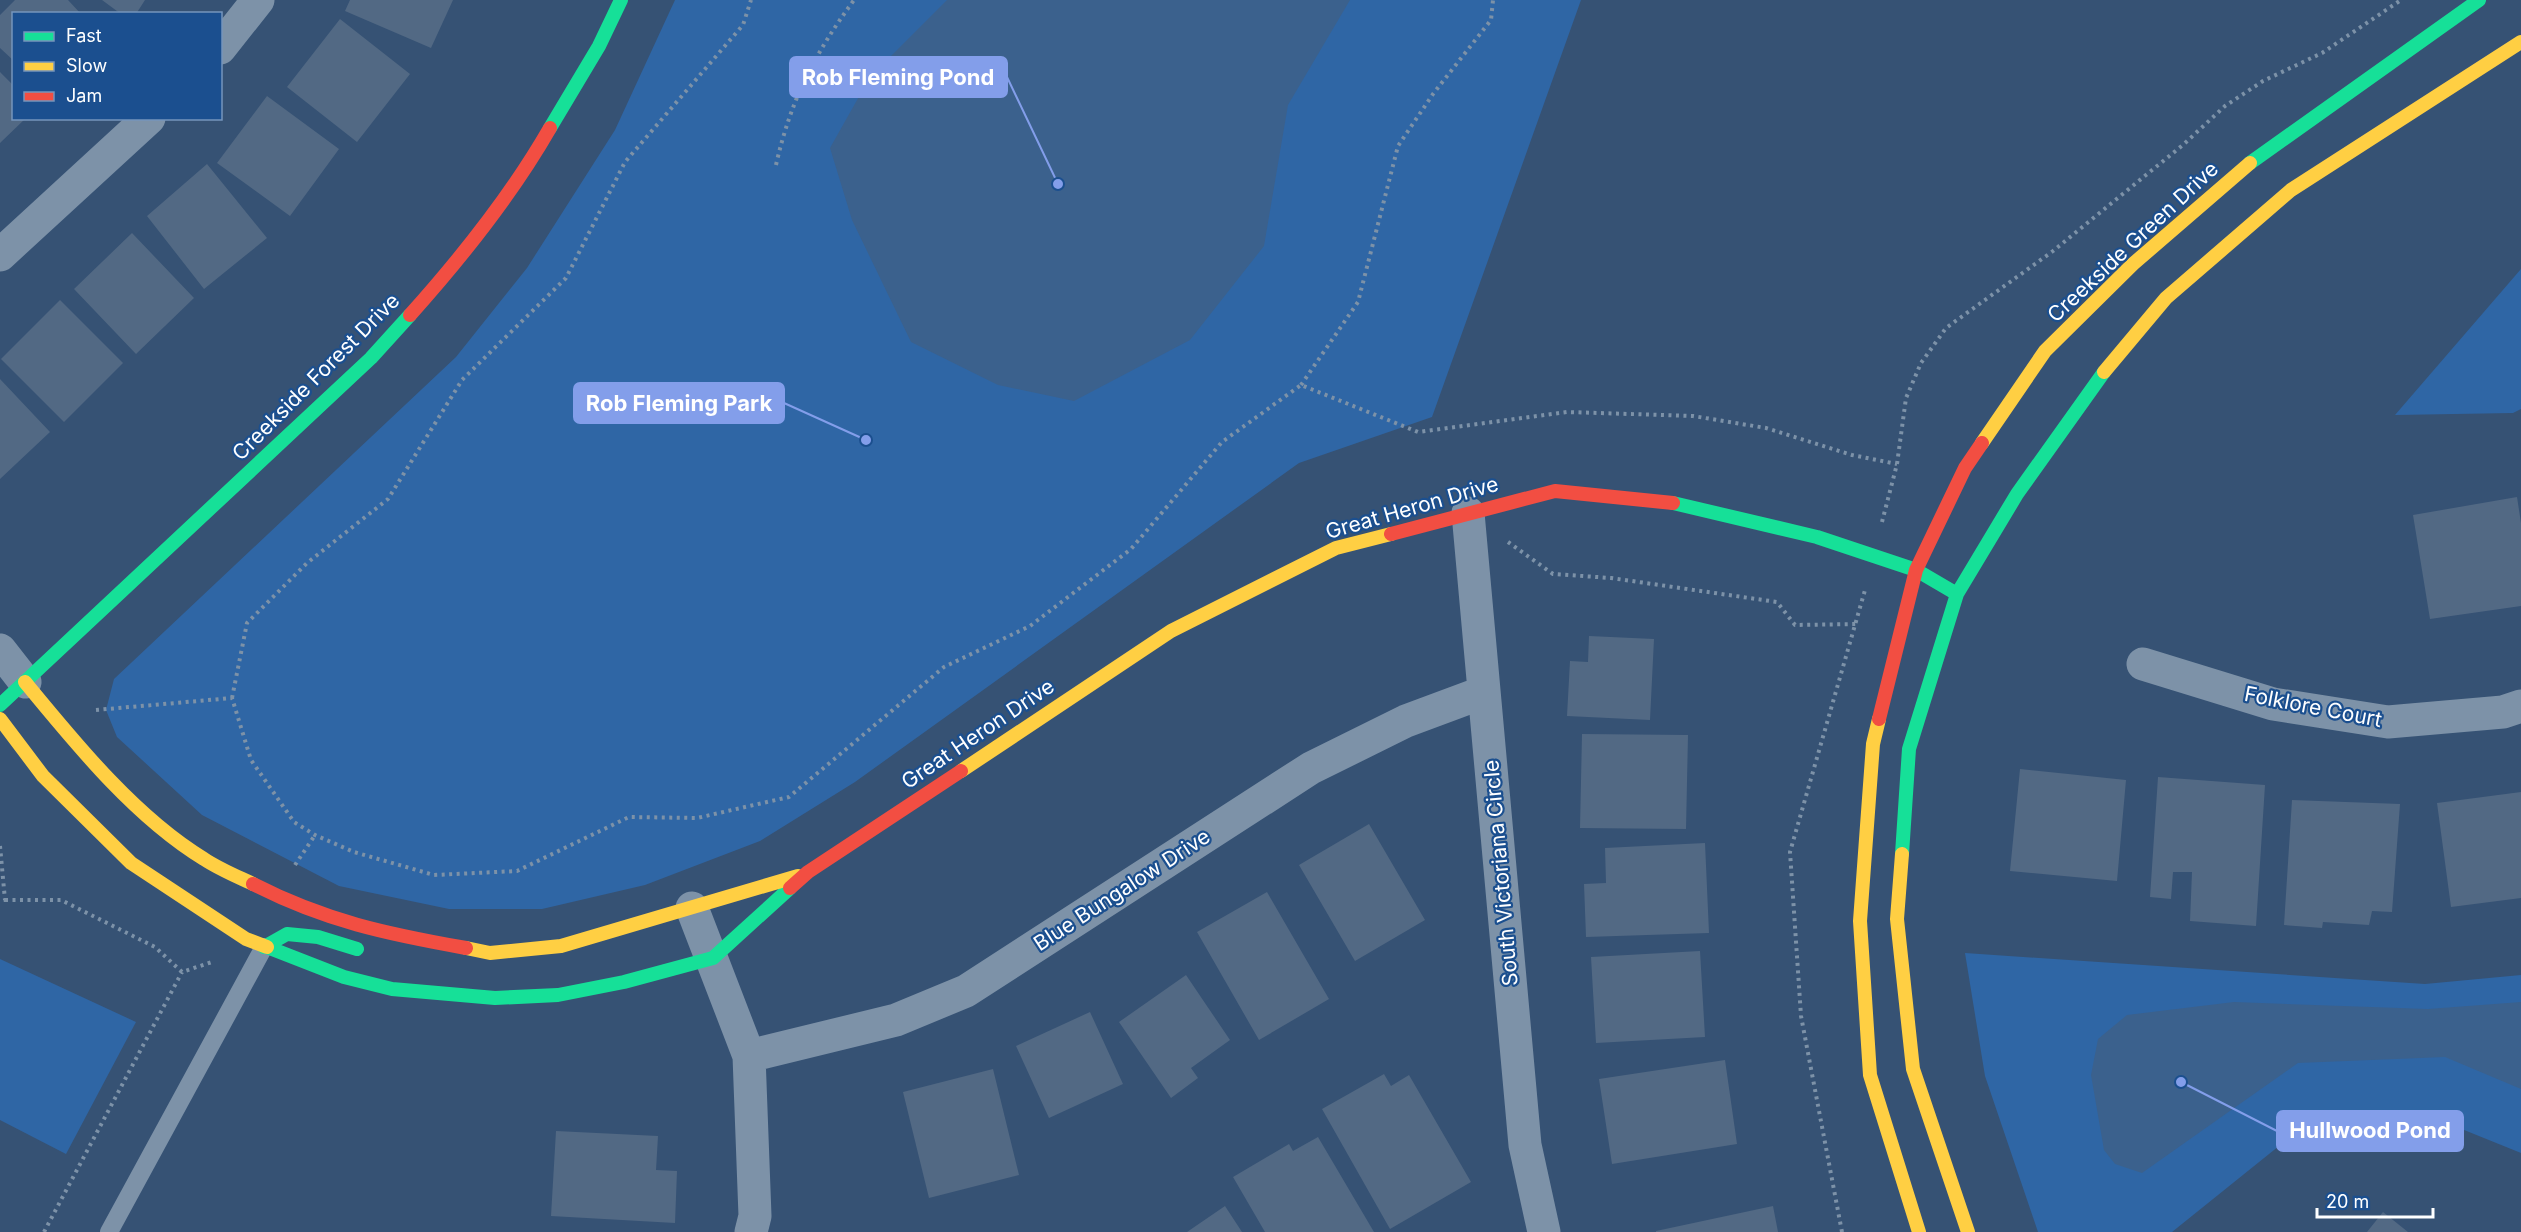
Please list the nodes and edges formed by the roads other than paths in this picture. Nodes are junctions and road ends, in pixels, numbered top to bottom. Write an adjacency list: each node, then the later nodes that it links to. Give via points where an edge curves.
1 (258, 0): 5 (street)
2 (621, 0): 13 (main road, Creekside Forest Drive, via 600,46 530,163 461,258 371,358)
3 (2479, 0): 9 (main road, Creekside Green Drive, via 2256,158 2133,264 2045,351 1965,468)
4 (2521, 42): 10 (main road, via 2291,190 2166,298 2092,386 2017,494)
5 (222, 45)
6 (147, 120): 7 (street)
7 (0, 255)
8 (1468, 513): 9 (main road, Great Heron Drive, via 1555,491 1668,502 1807,534); 14 (street, South Victoriana Circle); 18 (main road, Great Heron Drive, via 1336,548 1171,631)
9 (1916, 570): 10 (main road, Great Heron Drive); 29 (main road, Creekside Green Drive, via 1874,744 1860,921 1870,1075)
10 (1957, 594): 30 (main road, via 1909,749 1897,919 1913,1069)
11 (0, 650): 13 (street)
12 (2143, 664): 16 (street, Folklore Court, via 2273,704 2388,722 2503,712)
13 (26, 682): 15 (main road, Creekside Forest Drive); 22 (main road, Great Heron Drive, via 65,731 149,817 203,859 327,917 373,932)
14 (1484, 692): 25 (street, Blue Bungalow Drive, via 1406,721 1311,768 966,990 896,1020); 28 (street, South Victoriana Circle, via 1525,1145)
15 (0, 705)
16 (2521, 706)
17 (0, 718): 20 (main road, Great Heron Drive, via 43,776 130,863)
18 (808, 872): 19 (main road, Great Heron Drive); 23 (main road, Great Heron Drive)
19 (692, 909): 22 (main road, Great Heron Drive, via 561,946); 23 (street)
20 (264, 947): 21 (main road, via 287,934 318,937); 23 (main road, Great Heron Drive, via 344,977 392,989 495,998 569,993); 26 (lane)
21 (366, 952)
22 (490, 953): 24 (main road)
23 (713, 958): 25 (street)
24 (458, 961)
25 (748, 1056): 27 (street, via 755,1216)
26 (110, 1232)
27 (752, 1232)
28 (1544, 1232)
29 (1920, 1232)
30 (1968, 1232)

